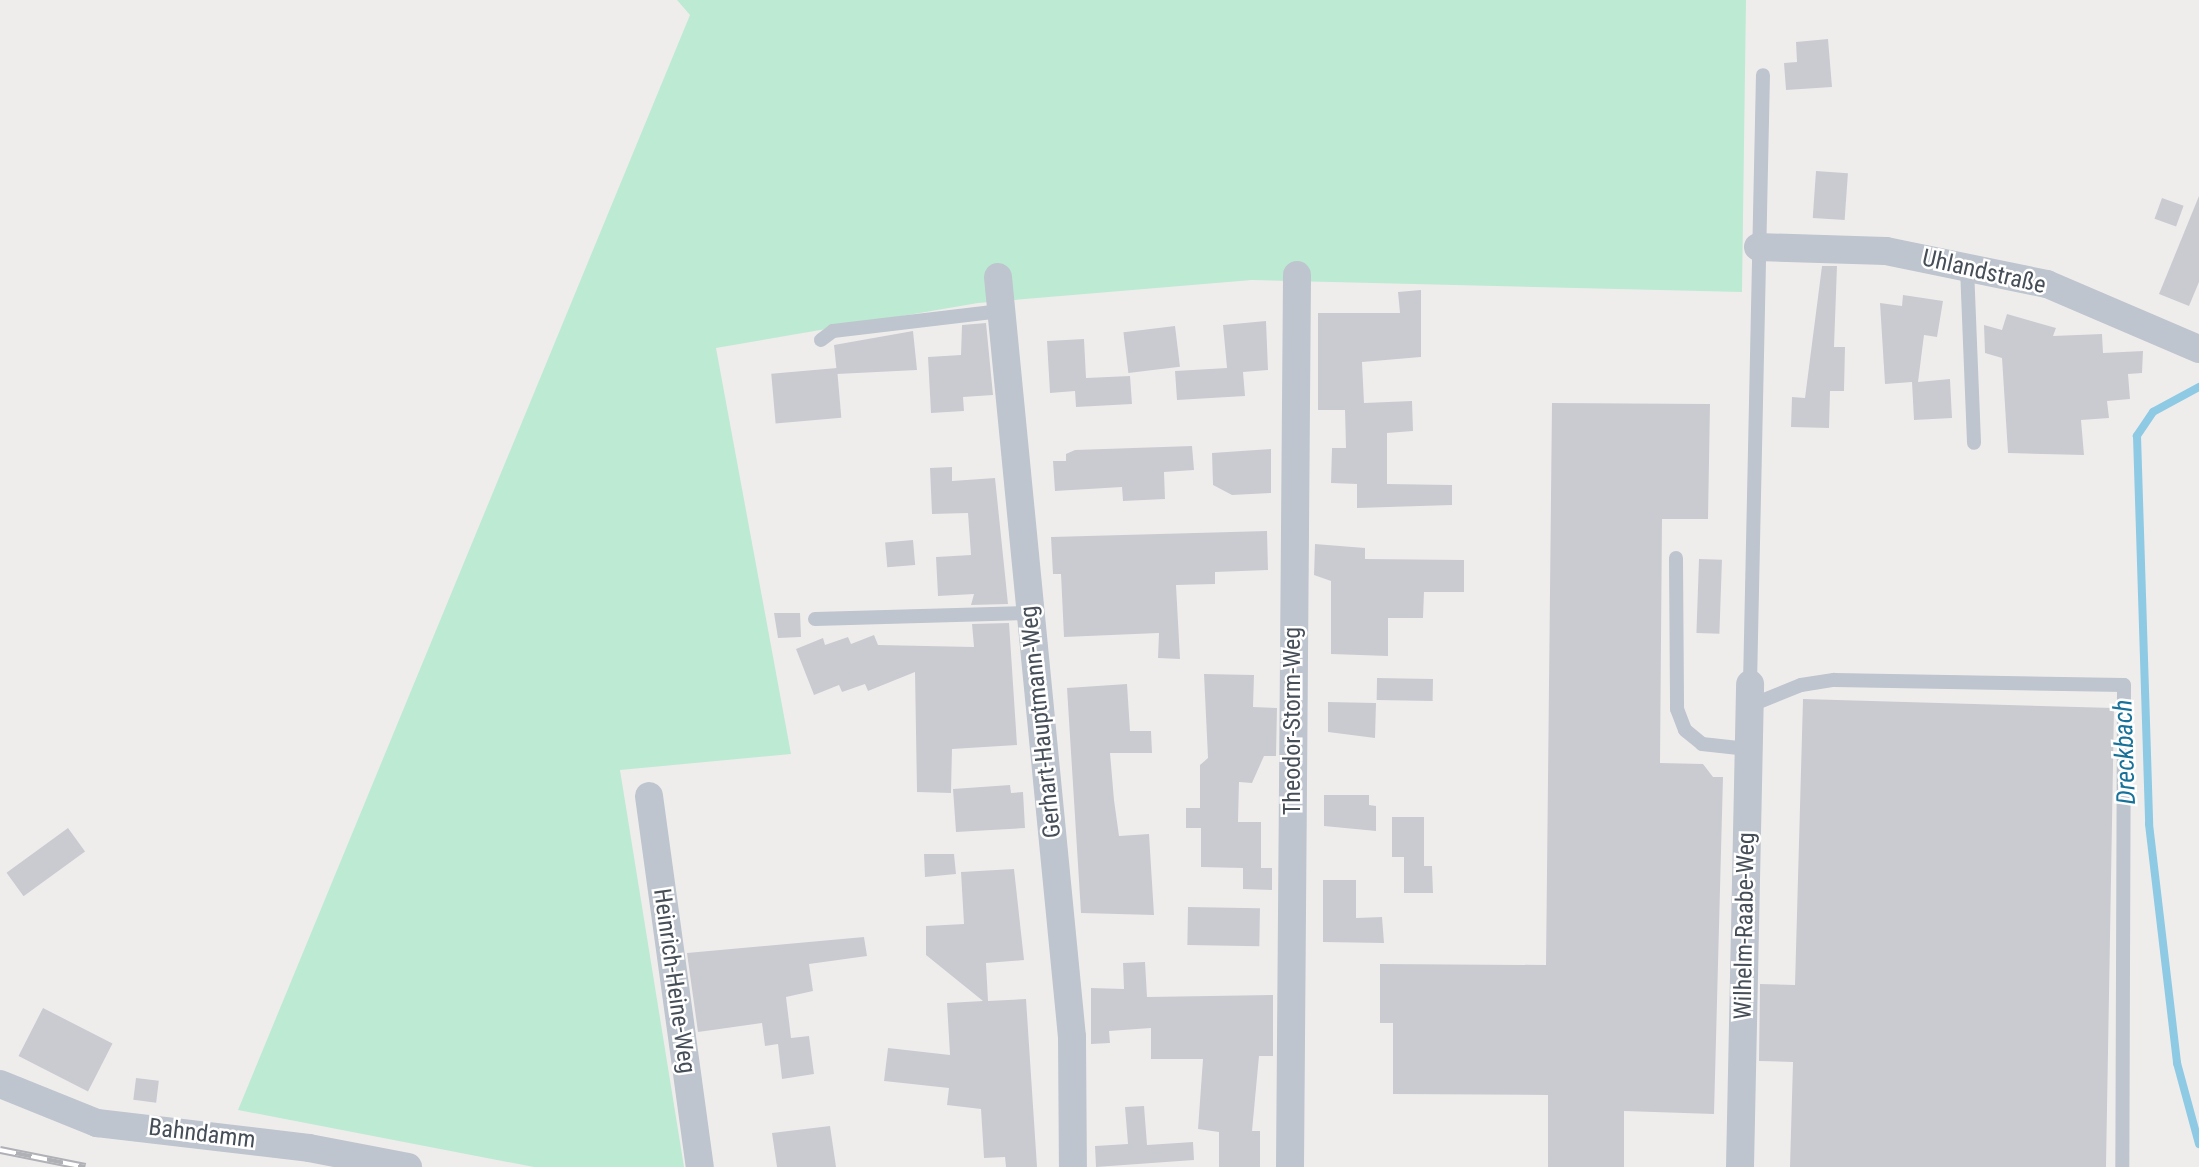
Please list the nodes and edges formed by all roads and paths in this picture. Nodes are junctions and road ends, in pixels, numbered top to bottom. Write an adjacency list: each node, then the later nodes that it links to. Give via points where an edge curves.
1 (1763, 75): 2 (lane)
2 (1758, 247): 3 (street, Uhlandstraße, via 1886,251); 13 (lane)
3 (1968, 268): 8 (street, Uhlandstraße, via 2048,284); 9 (lane)
4 (1297, 275): 20 (street, Theodor-Storm-Weg)
5 (998, 277): 6 (street, Gerhart-Hauptmann-Weg)
6 (1001, 311): 7 (lane, via 833,331); 11 (street, Gerhart-Hauptmann-Weg)
7 (821, 340)
8 (2199, 349)
9 (1974, 443)
10 (1676, 558): 14 (lane, via 1676,709 1685,730 1702,744)
11 (1030, 612): 12 (lane); 19 (street, Gerhart-Hauptmann-Weg, via 1072,1037)
12 (816, 619)
13 (1750, 695): 14 (street, Wilhelm-Raabe-Weg); 22 (lane, via 1834,680 2124,685)
14 (1748, 749): 21 (street, Wilhelm-Raabe-Weg)
15 (649, 796): 18 (street, Heinrich-Heine-Weg)
16 (0, 1084): 17 (street, Bahndamm, via 97,1122 309,1148)
17 (408, 1167)
18 (700, 1167)
19 (1073, 1167)
20 (1290, 1167)
21 (1740, 1167)
22 (2122, 1167)

